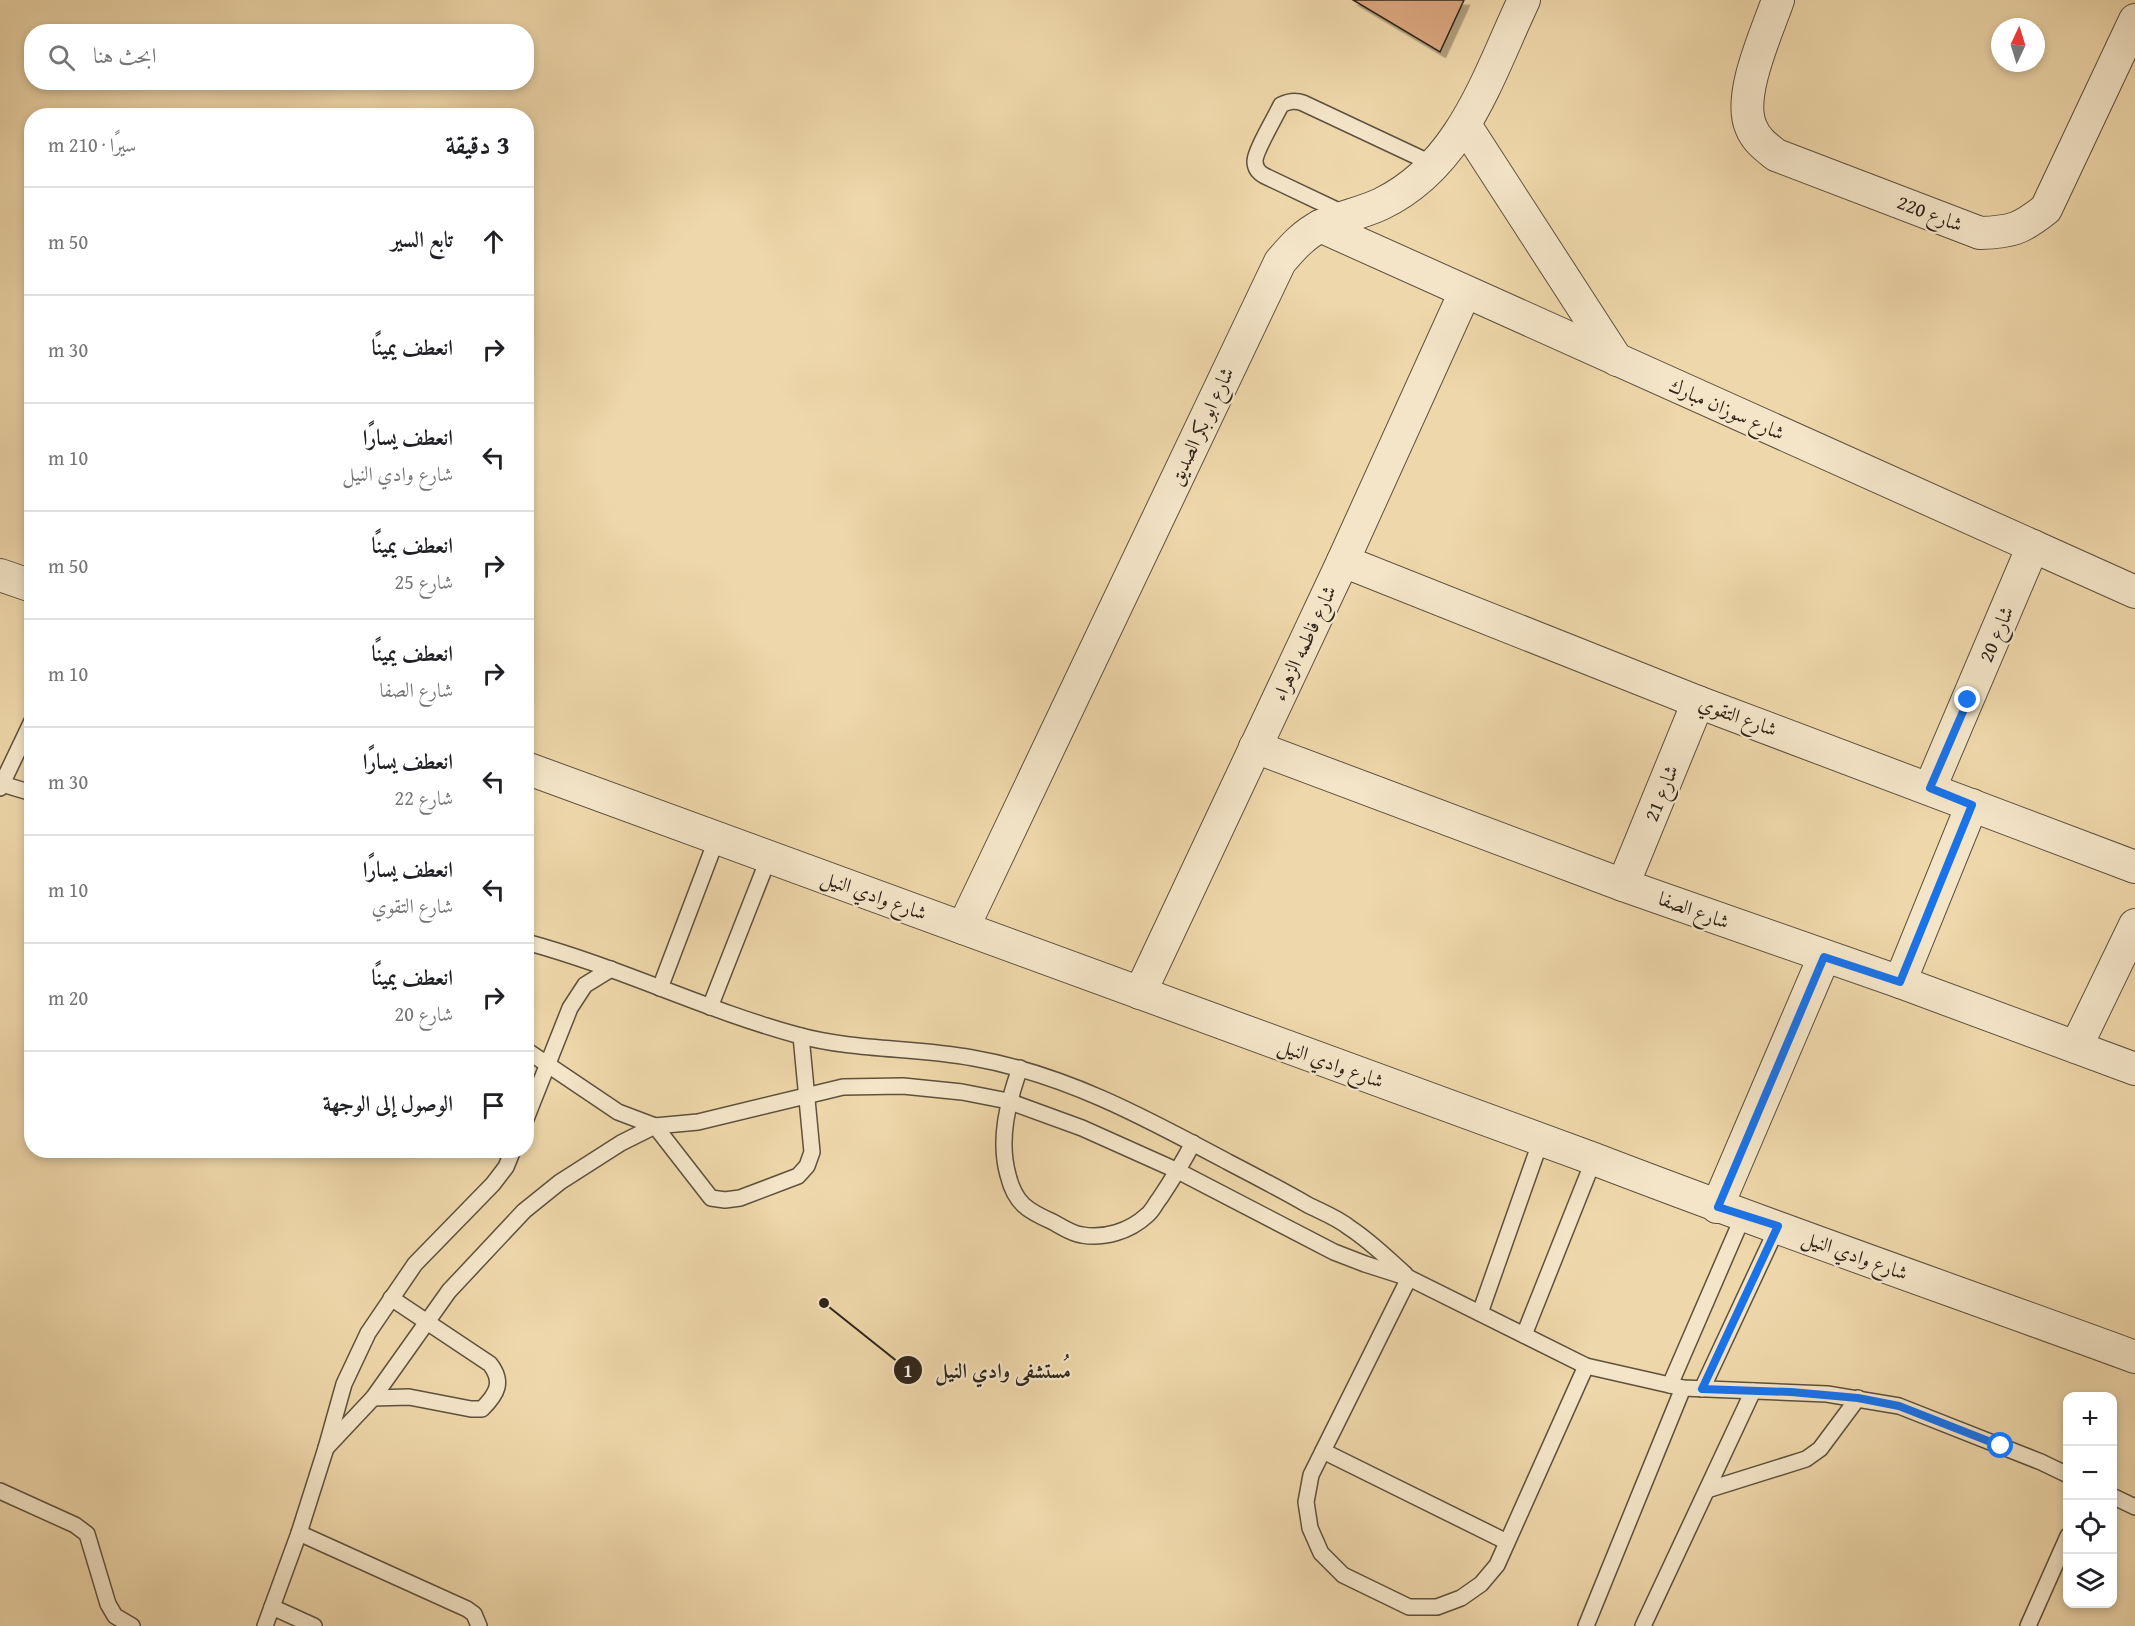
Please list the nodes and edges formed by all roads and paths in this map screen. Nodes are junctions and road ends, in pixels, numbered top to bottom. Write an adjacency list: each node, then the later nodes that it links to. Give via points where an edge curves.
1 (1524, 0): 4 (street, شارع ابو بكر الصديق)
2 (1778, 0): 3 (street, شارع 220, via 1748,91 1746,109 1761,143 1776,155 1980,232 2005,232 2027,224 2046,209)
3 (2135, 20)
4 (1466, 125): 5 (street, شارع ابو بكر الصديق); 9 (street)
5 (1435, 165): 6 (street, شارع ابو بكر الصديق, via 1381,204); 6 (lane, via 1303,103 1286,102 1256,156 1256,168)
6 (1349, 216): 7 (street, شارع ابو بكر الصديق)
7 (1320, 226): 8 (street, شارع سوزان مبارك); 28 (street, شارع ابو بكر الصديق, via 1280,262)
8 (1465, 292): 9 (street, شارع سوزان مبارك); 11 (street, شارع فاطمه الزهراء)
9 (1617, 360): 10 (street, شارع سوزان مبارك)
10 (2033, 546): 14 (street, شارع سوزان مبارك); 20 (street, شارع 20)
11 (1343, 561): 15 (street, شارع التقوي); 17 (street, شارع فاطمه الزهراء)
12 (0, 575): 13 (street)
13 (24, 583)
14 (2135, 592)
15 (1698, 702): 20 (street, شارع التقوي); 26 (street, شارع 21)
16 (24, 739): 19 (lane)
17 (1255, 747): 26 (street, شارع الصفا); 34 (street, شارع فاطمه الزهراء)
18 (534, 771): 23 (street, شارع وادي النيل)
19 (1, 786): 21 (lane)
20 (1930, 788): 22 (street, شارع التقوي)
21 (24, 791)
22 (1972, 805): 25 (street, شارع التقوي); 32 (street)
23 (717, 838): 24 (street, شارع وادي النيل); 33 (lane)
24 (769, 857): 28 (street, شارع وادي النيل); 35 (lane)
25 (2135, 867)
26 (1623, 885): 30 (street, شارع الصفا)
27 (2135, 925): 37 (street)
28 (963, 928): 34 (street, شارع وادي النيل)
29 (534, 945): 31 (lane)
30 (1824, 957): 32 (street, شارع الصفا); 51 (street)
31 (610, 969): 33 (lane); 39 (lane, via 585,985 570,1008)
32 (1900, 982): 37 (street, شارع الصفا)
33 (660, 988): 35 (lane)
34 (1140, 993): 46 (street, شارع وادي النيل)
35 (710, 1007): 36 (lane)
36 (801, 1036): 40 (lane, via 856,1046 972,1057); 42 (lane)
37 (2076, 1047): 41 (street, شارع الصفا)
38 (534, 1055): 39 (lane)
39 (548, 1065): 43 (lane); 45 (lane, via 618,1112)
40 (1020, 1068): 44 (lane); 47 (lane, via 1095,1095)
41 (2135, 1069)
42 (807, 1094): 44 (lane, via 843,1087 903,1086); 45 (lane, via 698,1122); 45 (lane, via 812,1152 807,1166 798,1176 740,1198 711,1198)
43 (534, 1099)
44 (1008, 1101): 50 (lane, via 1082,1128); 50 (lane, via 1004,1159 1015,1195 1027,1210 1080,1235 1100,1237 1135,1224 1148,1215)
45 (655, 1126): 56 (lane, via 621,1143 524,1210 449,1291)
46 (1541, 1140): 49 (street, شارع وادي النيل); 55 (lane)
47 (1193, 1143): 50 (lane); 53 (lane, via 1348,1226)
48 (510, 1158): 54 (lane, via 493,1184 415,1264)
49 (1594, 1159): 51 (street, شارع وادي النيل); 57 (lane)
50 (1178, 1172): 53 (lane, via 1334,1252)
51 (1731, 1210): 52 (street, شارع وادي النيل); 60 (lane)
52 (1778, 1226): 58 (street, شارع وادي النيل); 61 (lane)
53 (1409, 1278): 55 (lane); 66 (lane)
54 (391, 1298): 56 (lane); 65 (lane, via 368,1333 344,1384)
55 (1480, 1313): 57 (lane)
56 (426, 1322): 63 (lane); 63 (lane, via 490,1364 499,1382 491,1401 482,1409 471,1410 409,1397)
57 (1524, 1335): 59 (lane)
58 (2135, 1357)
59 (1586, 1366): 60 (lane); 73 (lane)
60 (1676, 1387): 61 (lane); 80 (lane)
61 (1702, 1389): 62 (lane)
62 (1753, 1391): 64 (lane); 68 (lane)
63 (373, 1398): 65 (lane)
64 (1858, 1398): 67 (lane, via 1899,1406); 68 (lane, via 1820,1449 1806,1460)
65 (327, 1448): 72 (lane)
66 (1323, 1451): 73 (lane); 73 (lane, via 1311,1475 1306,1502 1310,1528 1321,1553 1343,1575 1409,1607 1437,1607 1461,1599 1481,1584 1497,1565)
67 (2063, 1473)
68 (1707, 1490): 81 (lane)
69 (0, 1491): 76 (lane, via 87,1534 108,1604 116,1616)
70 (2117, 1498): 71 (lane)
71 (2135, 1507)
72 (299, 1533): 75 (lane); 79 (lane, via 467,1609)
73 (1507, 1542)
74 (2063, 1545): 82 (lane)
75 (272, 1607): 77 (lane); 78 (lane)
76 (132, 1626)
77 (265, 1626)
78 (314, 1626)
79 (480, 1626)
80 (1586, 1626)
81 (1644, 1626)
82 (2028, 1626)

